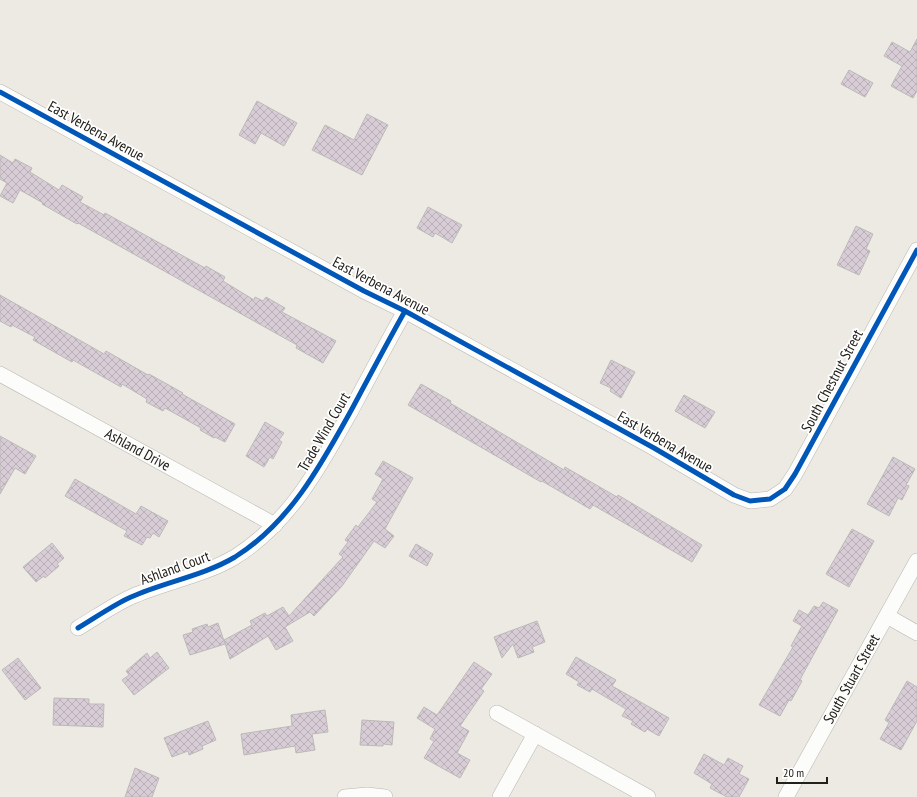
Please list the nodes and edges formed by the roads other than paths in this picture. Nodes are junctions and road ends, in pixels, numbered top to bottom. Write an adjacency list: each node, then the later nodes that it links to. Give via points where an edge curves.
1 (0, 92): 3 (street, East Verbena Avenue)
2 (917, 250): 5 (street, South Chestnut Street, via 795,474 785,489 770,499)
3 (405, 311): 5 (street, East Verbena Avenue, via 734,495); 6 (street, Trade Wind Court, via 312,478)
4 (0, 374): 6 (street, Ashland Drive)
5 (750, 501)
6 (275, 525): 9 (street, Ashland Court, via 234,557 130,597)
7 (917, 561): 8 (street, South Stuart Street)
8 (887, 616): 10 (street); 17 (street, South Stuart Street)
9 (78, 628)
10 (917, 632)
11 (497, 713): 12 (street)
12 (535, 734): 15 (street); 16 (street)
13 (345, 797): 14 (street)
14 (385, 797)
15 (500, 797)
16 (648, 797)
17 (786, 797)

